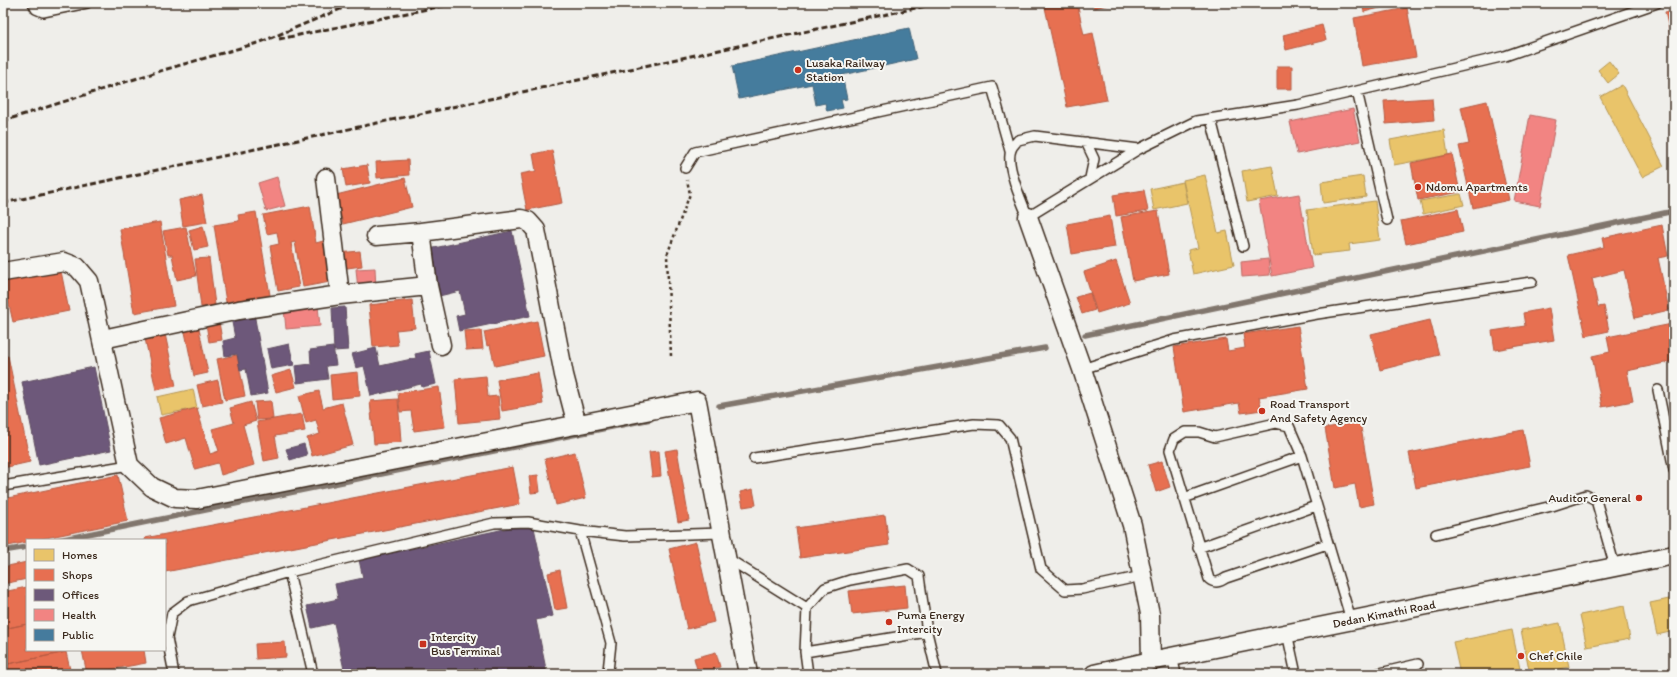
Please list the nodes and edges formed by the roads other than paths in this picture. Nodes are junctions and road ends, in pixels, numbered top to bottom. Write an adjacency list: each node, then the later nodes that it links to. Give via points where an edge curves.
1 (33, 3): 2 (lane, via 36,9 43,12)
2 (87, 3)
3 (1657, 3): 4 (lane, via 1506,56)
4 (1357, 91): 5 (lane, via 1298,105); 13 (lane)
5 (1211, 119): 7 (lane, via 1196,121); 16 (lane)
6 (1086, 142): 7 (lane); 8 (lane, via 1035,136 1018,140); 11 (lane, via 1094,158)
7 (1138, 149): 11 (lane)
8 (1010, 151): 9 (lane, via 992,87 986,87 695,152); 12 (lane, via 1015,184)
9 (685, 168)
10 (326, 178): 20 (street)
11 (1090, 178): 12 (lane)
12 (1028, 217): 23 (street)
13 (1387, 220)
14 (421, 232): 15 (street); 19 (street); 25 (street, via 521,220 528,221 536,230 564,375)
15 (376, 236)
16 (1243, 246)
17 (3, 272): 21 (street, via 64,262 77,267 90,281)
18 (1532, 282): 23 (lane, via 1317,314 1174,340)
19 (428, 286): 20 (street); 22 (street)
20 (340, 295): 21 (street, via 238,310)
21 (103, 339): 28 (street)
22 (441, 345)
23 (1082, 369): 42 (street, via 1132,525)
24 (1658, 390): 29 (lane)
25 (577, 425): 28 (street, via 197,499 175,498 152,487); 34 (street, via 697,401)
26 (1302, 456): 31 (lane); 31 (lane, via 1289,426 1276,423 1215,437 1199,432 1185,432 1174,439 1170,450); 32 (lane)
27 (754, 458): 42 (lane, via 974,424 998,425 1010,438 1041,569 1065,590 1082,589)
28 (129, 465): 30 (lane)
29 (1674, 470)
30 (3, 486)
31 (1184, 498): 37 (lane)
32 (1316, 506): 36 (lane); 37 (lane)
33 (580, 531): 34 (lane, via 625,536); 41 (lane, via 528,522 494,523); 53 (lane, via 611,644)
34 (722, 533): 39 (street)
35 (1436, 534): 40 (lane, via 1552,506 1586,495 1596,500)
36 (1327, 544): 37 (lane, via 1220,582 1209,579); 44 (lane)
37 (1198, 548)
38 (1674, 555): 40 (street, Dedan Kimathi Road)
39 (726, 558): 43 (lane); 54 (street)
40 (1616, 567): 44 (street, Dedan Kimathi Road)
41 (289, 572): 51 (lane, via 188,601 172,613 167,638); 52 (lane)
42 (1142, 576): 49 (street, via 1150,614)
43 (807, 608): 45 (lane, via 825,588 850,580 908,569 919,576); 47 (lane)
44 (1351, 620): 46 (street, Dedan Kimathi Road)
45 (927, 632): 47 (lane); 56 (lane)
46 (1288, 633): 48 (street, Dedan Kimathi Road); 59 (lane)
47 (805, 652): 55 (lane)
48 (1172, 656): 49 (street, Dedan Kimathi Road); 58 (lane)
49 (1151, 660): 57 (street, Dedan Kimathi Road)
50 (1418, 664): 60 (lane)
51 (174, 674)
52 (313, 674)
53 (606, 674)
54 (748, 674)
55 (808, 674)
56 (937, 674)
57 (1094, 674)
58 (1176, 674)
59 (1296, 674)
60 (1376, 674)

